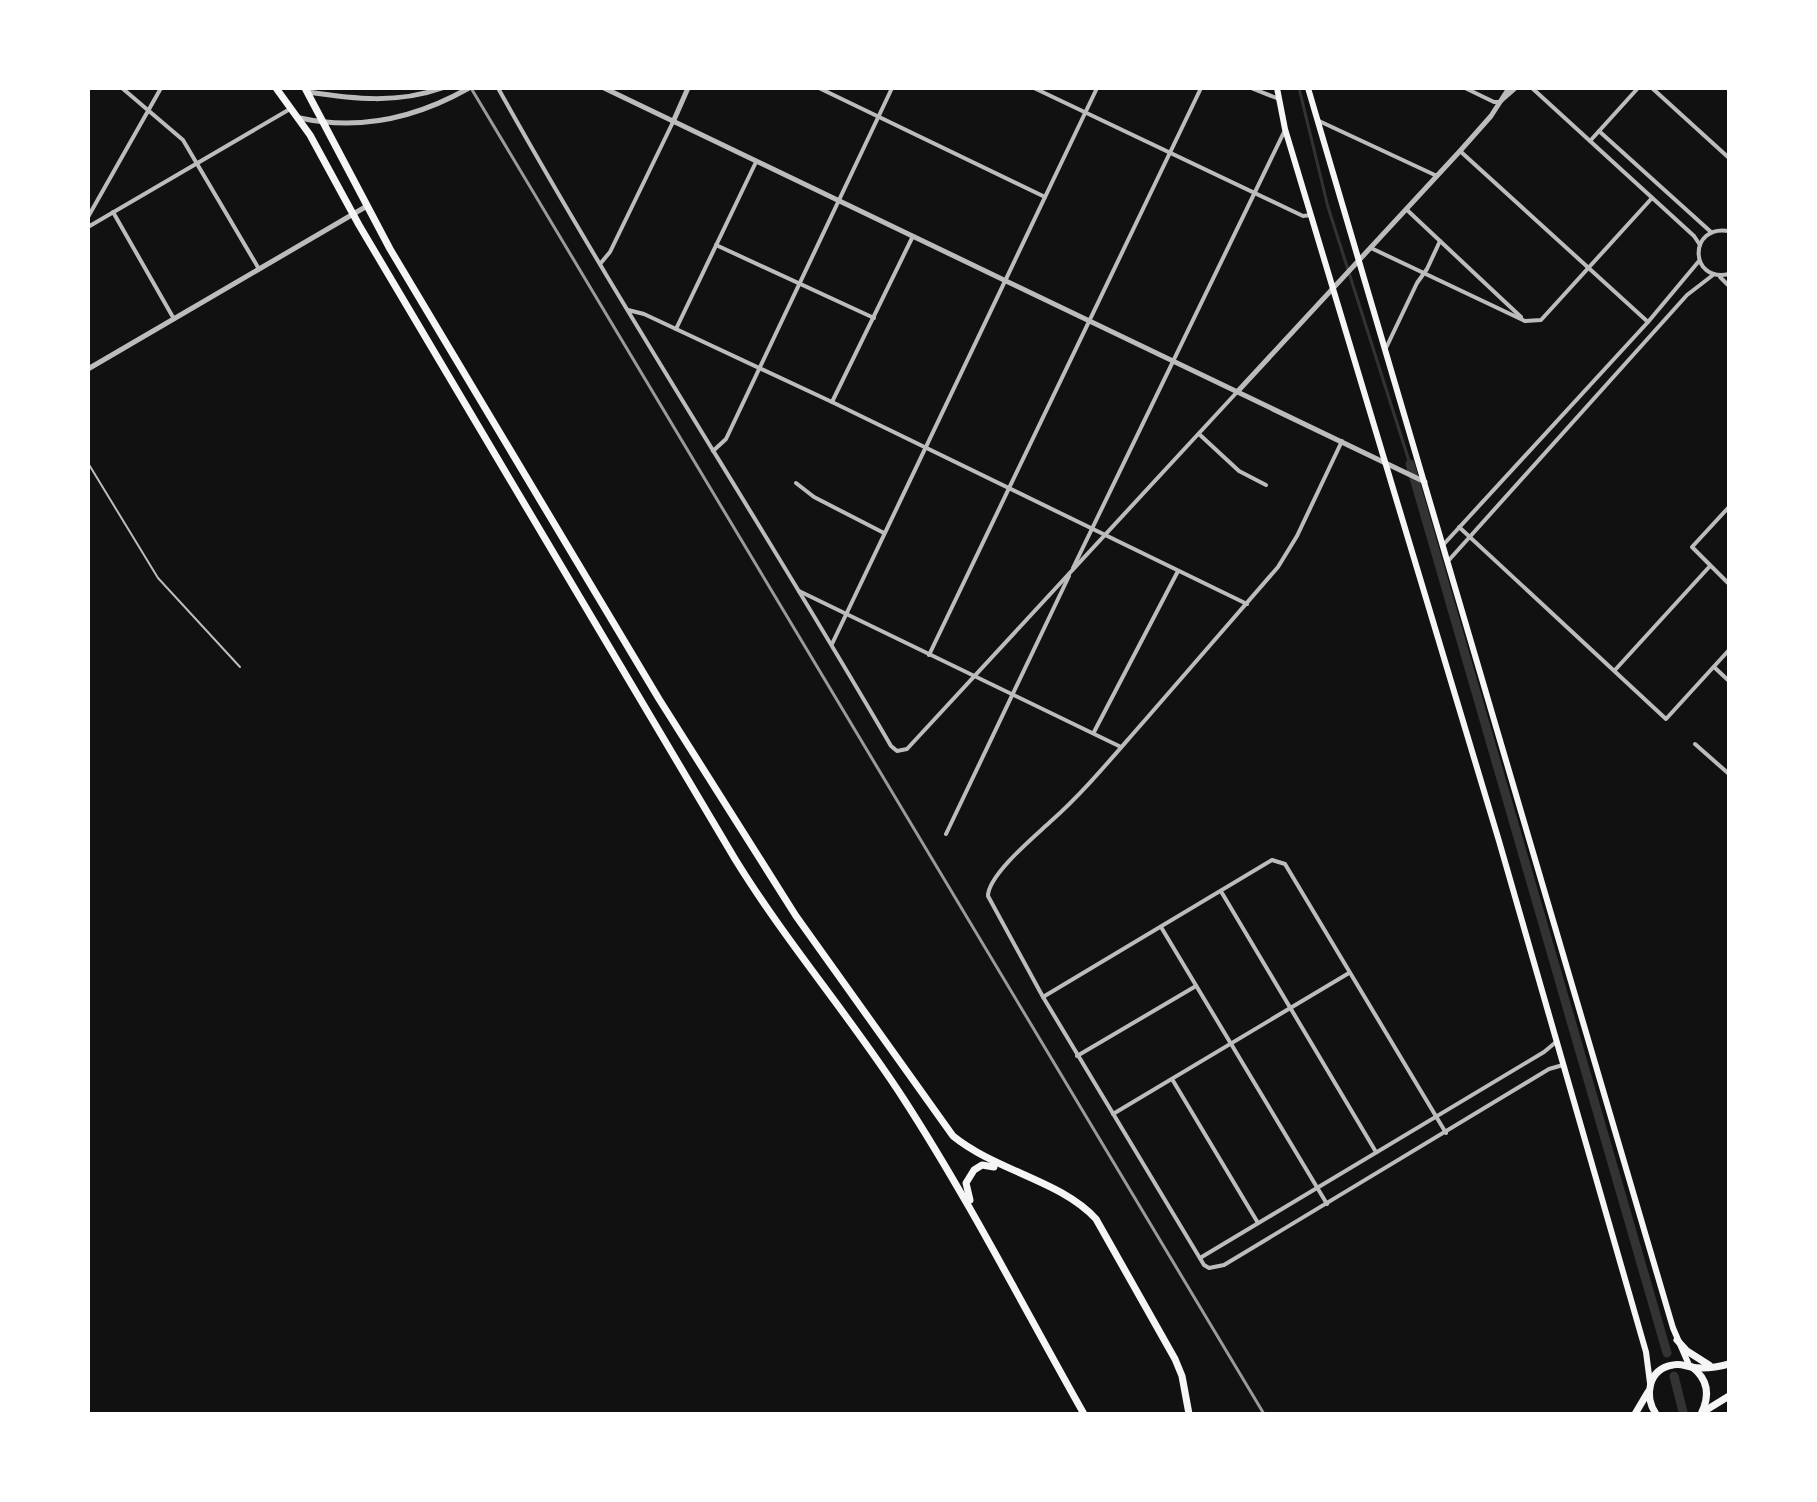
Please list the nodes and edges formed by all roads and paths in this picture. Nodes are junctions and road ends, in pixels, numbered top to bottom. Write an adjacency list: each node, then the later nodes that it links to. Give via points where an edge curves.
1 (122, 88): 27 (street)
2 (161, 88): 27 (street)
3 (276, 88): 26 (main road)
4 (442, 88): 23 (street, via 382,100)
5 (469, 88): 33 (street, via 391,119)
6 (498, 88): 63 (street)
7 (604, 88): 32 (street)
8 (688, 88): 32 (street)
9 (819, 88): 29 (street)
10 (892, 88): 29 (street)
11 (1034, 88): 28 (street)
12 (1097, 88): 28 (street)
13 (1201, 88): 38 (street)
14 (1251, 88): 24 (street)
15 (1277, 88): 24 (main road)
16 (1308, 88): 31 (main road)
17 (1465, 88): 25 (street)
18 (1509, 88): 25 (street)
19 (1516, 88): 25 (street)
20 (1532, 88): 36 (street)
21 (1638, 88): 35 (street)
22 (1652, 88): 39 (street)
23 (306, 90): 33 (main road)
24 (1279, 99): 34 (main road)
25 (1500, 102): 37 (street)
26 (291, 108): 30 (main road); 40 (street)
27 (149, 109): 40 (street, via 183,140); 52 (street)
28 (1085, 113): 38 (street); 44 (street)
29 (879, 117): 44 (street); 46 (street)
30 (300, 118): 33 (street); 50 (main road)
31 (1316, 120): 42 (street); 64 (main road)
32 (673, 122): 41 (street); 63 (street)
33 (325, 124): 47 (main road)
34 (1285, 129): 43 (street); 51 (main road)
35 (1599, 131): 36 (street); 56 (street)
36 (1590, 141): 45 (street)
37 (1460, 151): 42 (street); 65 (street)
38 (1169, 152): 43 (street); 77 (street)
39 (1729, 158)
40 (196, 161): 49 (street); 66 (street)
41 (756, 162): 46 (street); 59 (street)
42 (1437, 176): 48 (street)
43 (1253, 193): 51 (street); 82 (street)
44 (1045, 197): 70 (street)
45 (1652, 198): 60 (street); 65 (street)
46 (838, 200): 57 (street); 71 (street)
47 (367, 206): 50 (street); 143 (main road, via 659,699 796,916 953,1136 982,1157)
48 (1406, 209): 58 (street); 61 (street)
49 (113, 212): 53 (street); 76 (street)
50 (352, 214): 66 (street); 147 (main road, via 735,859 901,1095)
51 (1311, 215): 73 (main road)
52 (88, 217): 53 (street)
53 (95, 222): 54 (street)
54 (88, 227)
55 (1729, 231): 56 (street)
56 (1711, 232): 60 (street)
57 (913, 236): 70 (street); 75 (street)
58 (1440, 241): 67 (street); 78 (street)
59 (716, 245): 71 (street); 80 (street)
60 (1700, 245): 62 (street)
61 (1371, 248): 64 (street); 67 (street)
62 (1699, 261): 69 (street); 79 (street)
63 (600, 264): 74 (street)
64 (1355, 264): 73 (street); 81 (main road)
65 (1588, 267): 78 (street, via 1541,320); 79 (street)
66 (260, 270): 76 (street)
67 (1422, 274): 78 (street); 81 (street)
68 (1729, 274): 69 (street)
69 (1716, 275): 72 (street); 88 (street, via 1687,295)
70 (1006, 280): 77 (street); 91 (street)
71 (799, 285): 75 (street); 84 (street)
72 (1729, 286)
73 (1333, 288): 85 (street); 93 (main road)
74 (628, 310): 80 (street); 92 (street)
75 (874, 318): 86 (street)
76 (174, 319): 83 (street)
77 (1088, 320): 82 (street); 98 (street)
78 (1525, 321)
79 (1648, 322): 87 (street)
80 (676, 329): 84 (street)
81 (1385, 350): 95 (main road)
82 (1172, 361): 85 (street); 101 (street)
83 (89, 367)
84 (759, 369): 86 (street); 92 (street, via 726,439)
85 (1238, 391): 89 (street); 90 (street)
86 (832, 402): 91 (street)
87 (1558, 420): 88 (street); 100 (street)
88 (1566, 428): 104 (street)
89 (1199, 434): 97 (street, via 1239,471); 103 (street)
90 (1342, 441): 93 (street); 112 (street, via 1287,554)
91 (926, 448): 98 (street); 102 (street)
92 (713, 451): 111 (street)
93 (1387, 462): 95 (street); 134 (main road)
94 (88, 463): 117 (lane, via 158,578)
95 (1426, 482): 105 (main road)
96 (796, 483): 102 (street)
97 (1266, 485)
98 (1009, 488): 101 (street); 116 (street)
99 (1729, 507): 107 (street, via 1692,547)
100 (1459, 527): 104 (street); 105 (street)
101 (1091, 528): 103 (street); 108 (street)
102 (884, 533): 113 (street)
103 (1105, 535): 108 (street); 109 (street)
104 (1468, 536): 106 (street); 119 (street)
105 (1444, 545): 106 (main road)
106 (1449, 560): 149 (main road)
107 (1710, 566): 110 (street); 119 (street)
108 (1071, 571): 120 (street); 122 (street)
109 (1178, 571): 112 (street); 123 (street)
110 (1729, 584)
111 (798, 590): 113 (street); 114 (street)
112 (1247, 604): 125 (street)
113 (844, 614): 114 (street); 116 (street)
114 (832, 644): 120 (street, via 897,751 907,749)
115 (1729, 650): 118 (street)
116 (929, 655): 120 (street)
117 (240, 667)
118 (1714, 667): 119 (street, via 1666,719); 121 (street)
119 (1614, 671)
120 (974, 676): 122 (street)
121 (1729, 681)
122 (1011, 695): 123 (street); 127 (street)
123 (1094, 733): 125 (street)
124 (1695, 744): 126 (street)
125 (1121, 747): 132 (street, via 988,889)
126 (1729, 774)
127 (946, 834)
128 (1221, 892): 129 (street); 130 (street, via 1272,860 1282,861); 133 (street)
129 (1161, 927): 131 (street); 132 (street)
130 (1349, 973): 133 (street); 140 (street)
131 (1196, 986): 135 (street); 136 (street)
132 (1043, 997): 136 (street)
133 (1291, 1008): 135 (street); 142 (street)
134 (1556, 1042): 137 (main road); 140 (street)
135 (1231, 1044): 138 (street); 144 (street)
136 (1077, 1056): 139 (street)
137 (1563, 1065): 141 (street); 153 (main road, via 1643,1340)
138 (1172, 1079): 139 (street); 146 (street)
139 (1113, 1114): 148 (street)
140 (1435, 1117): 141 (street); 142 (street)
141 (1446, 1133): 145 (street)
142 (1376, 1152): 144 (street)
143 (1045, 1186): 147 (main road, via 987,1165 974,1170 966,1183 967,1194); 156 (main road, via 1081,1202 1109,1238 1175,1359)
144 (1317, 1188): 145 (street); 146 (street)
145 (1327, 1204): 148 (street, via 1224,1265 1209,1268)
146 (1258, 1223): 148 (street)
147 (985, 1233): 155 (main road)
148 (1200, 1258)
149 (1677, 1340): 151 (main road); 152 (main road)
150 (1729, 1364): 152 (main road)
151 (1690, 1366): 152 (main road); 153 (main road, via 1662,1369); 159 (main road, via 1707,1387)
152 (1711, 1366)
153 (1649, 1386): 157 (main road); 158 (main road)
154 (1729, 1396): 159 (main road)
155 (1084, 1414)
156 (1189, 1414)
157 (1635, 1414)
158 (1656, 1414)
159 (1701, 1414)

